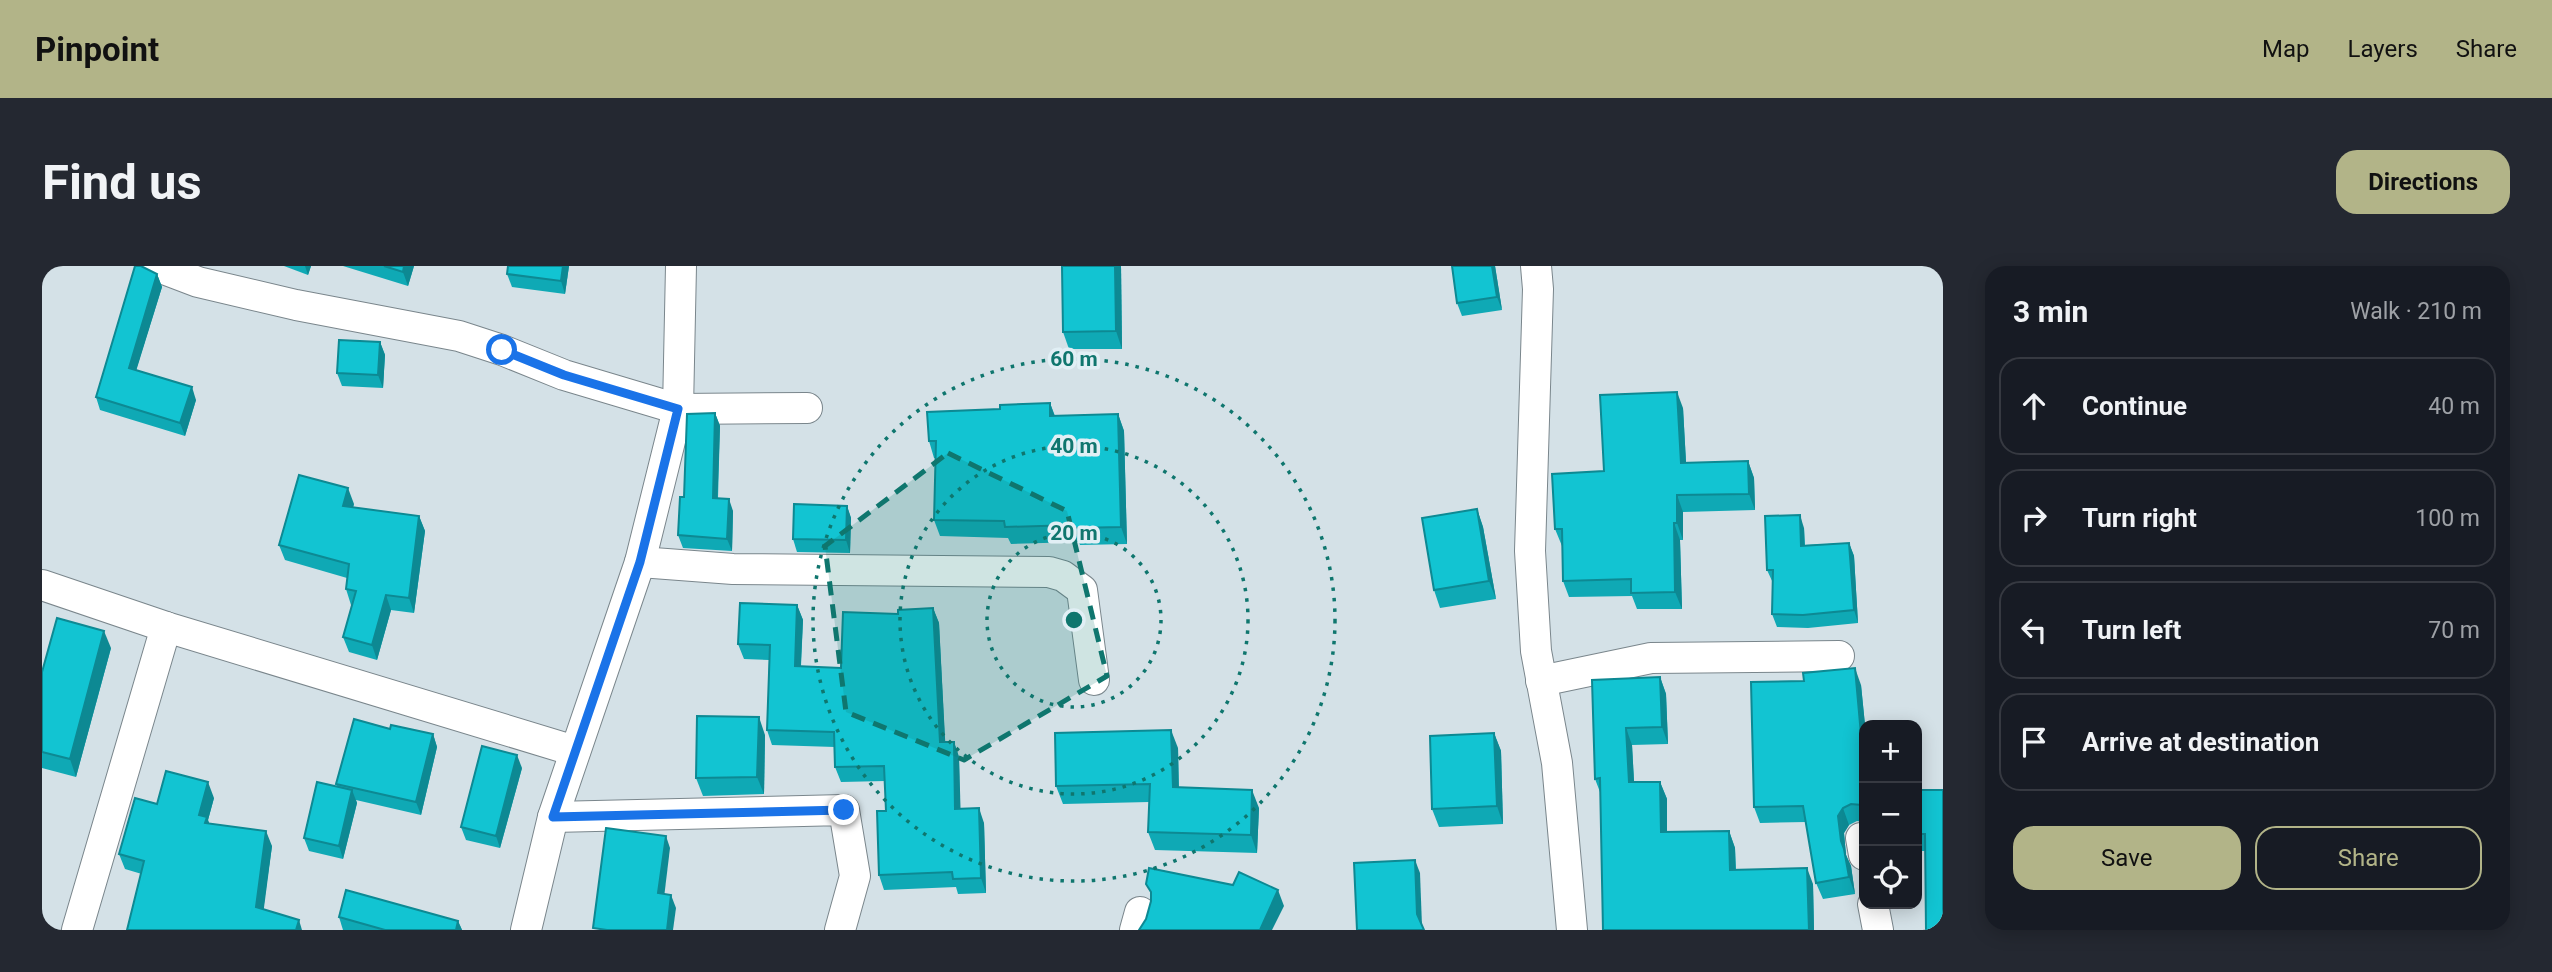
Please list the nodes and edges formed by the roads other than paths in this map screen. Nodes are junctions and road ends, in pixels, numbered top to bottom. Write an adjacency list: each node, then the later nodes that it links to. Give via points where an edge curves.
1 (156, 266): 5 (street, via 198,282 284,302 459,336 564,375)
2 (681, 266): 5 (street)
3 (1536, 266): 11 (street, via 1530,551)
4 (807, 408): 5 (street)
5 (678, 409): 6 (street)
6 (640, 562): 10 (street, via 733,569 1049,572 1082,590); 12 (street)
7 (42, 584): 8 (street)
8 (166, 627): 12 (street); 15 (street)
9 (1839, 656): 11 (street, via 1651,658)
10 (1094, 680)
11 (1541, 681): 18 (street, via 1557,763)
12 (575, 751): 13 (street)
13 (553, 817): 16 (street); 17 (street, via 844,810 855,876)
14 (1874, 909): 19 (street)
15 (77, 930)
16 (526, 930)
17 (840, 930)
18 (1572, 930)
19 (1878, 930)

